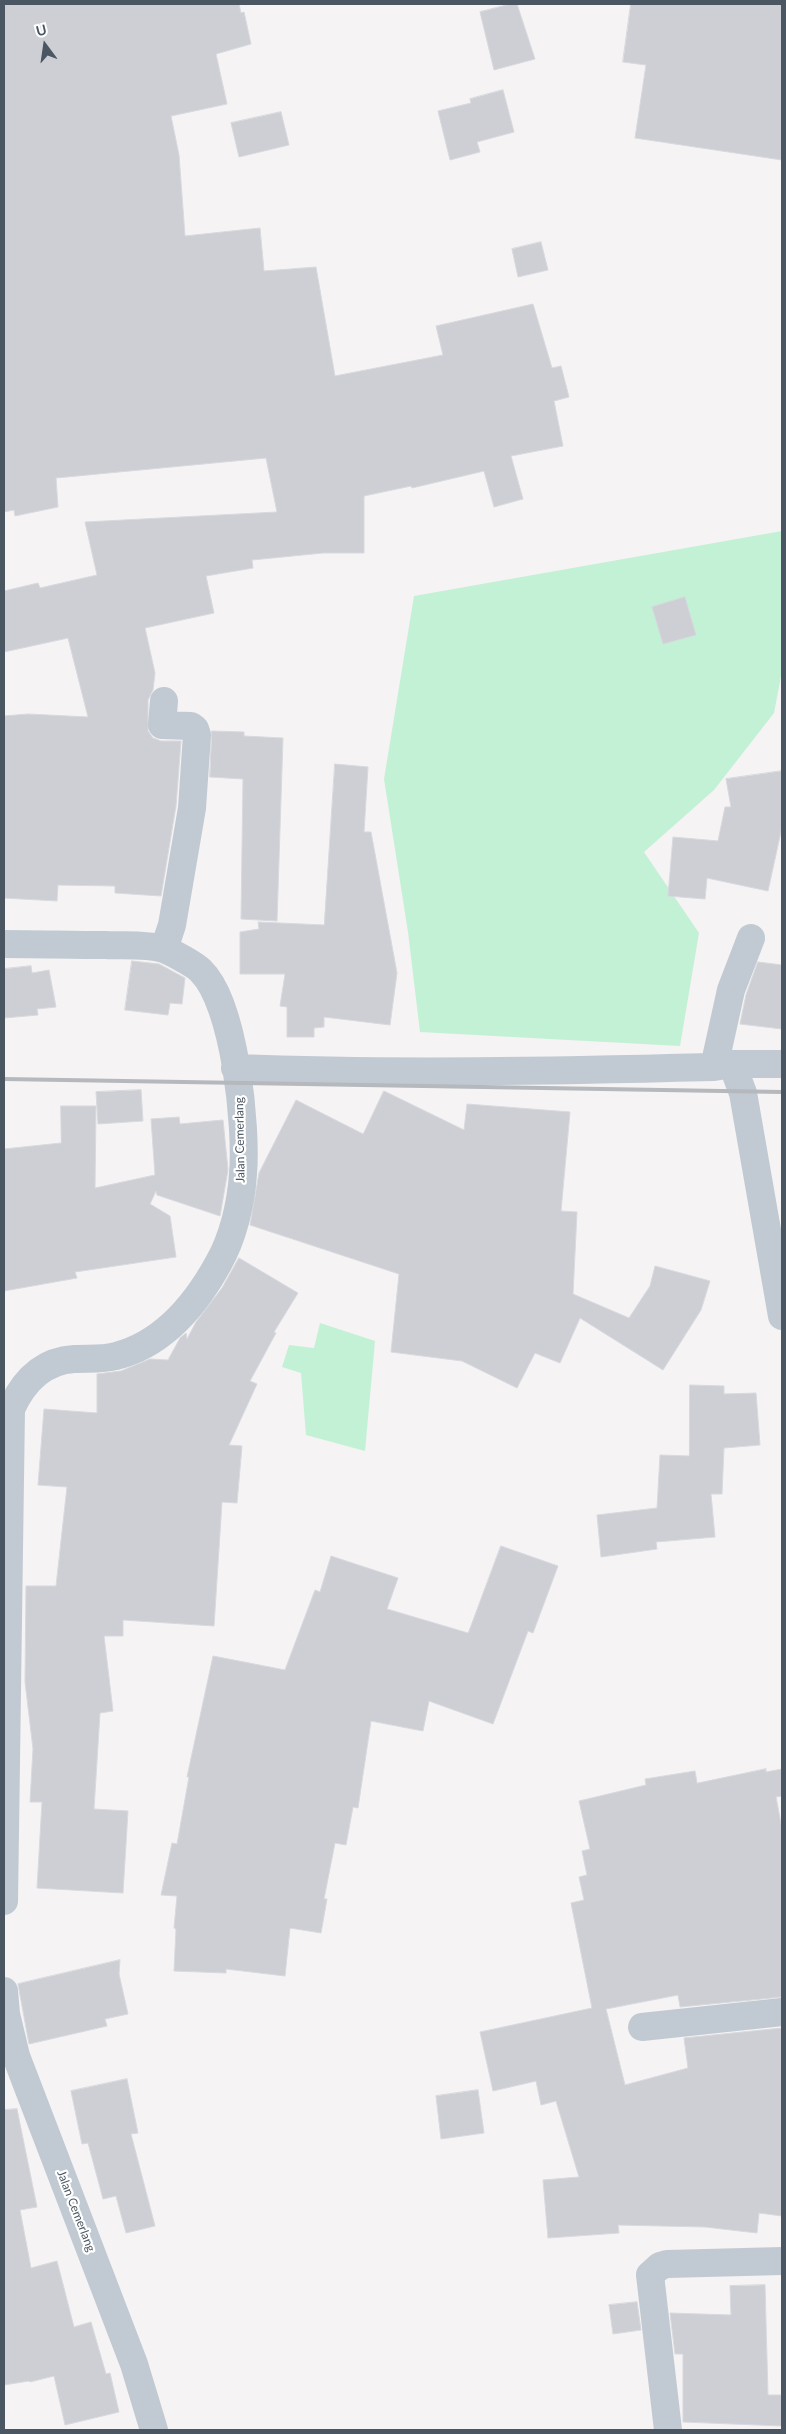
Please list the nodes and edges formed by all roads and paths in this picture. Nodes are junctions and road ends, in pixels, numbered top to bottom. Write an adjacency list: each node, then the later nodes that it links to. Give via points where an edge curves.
1 (164, 701): 4 (street, via 162,725 191,726 196,735 192,808 172,925)
2 (751, 938): 6 (street, via 731,990)
3 (4, 944): 4 (street, Jalan Cemerlang)
4 (164, 949): 7 (street, Jalan Cemerlang, via 201,970 219,1000)
5 (782, 1064): 6 (street)
6 (723, 1065): 7 (street, via 550,1072 365,1073); 8 (street, via 743,1093)
7 (235, 1068): 10 (street, Jalan Cemerlang, via 239,1082 243,1174 230,1237 202,1290 184,1315 141,1346 96,1360 75,1358 56,1361 37,1372 19,1391 11,1409)
8 (777, 1249): 9 (street)
9 (782, 1316)
10 (4, 1901)
11 (4, 1991): 15 (street, Jalan Cemerlang, via 16,2056 134,2364)
12 (782, 2012): 13 (street)
13 (642, 2027)
14 (782, 2261): 16 (street, via 666,2264 650,2275)
15 (154, 2430)
16 (668, 2430)

